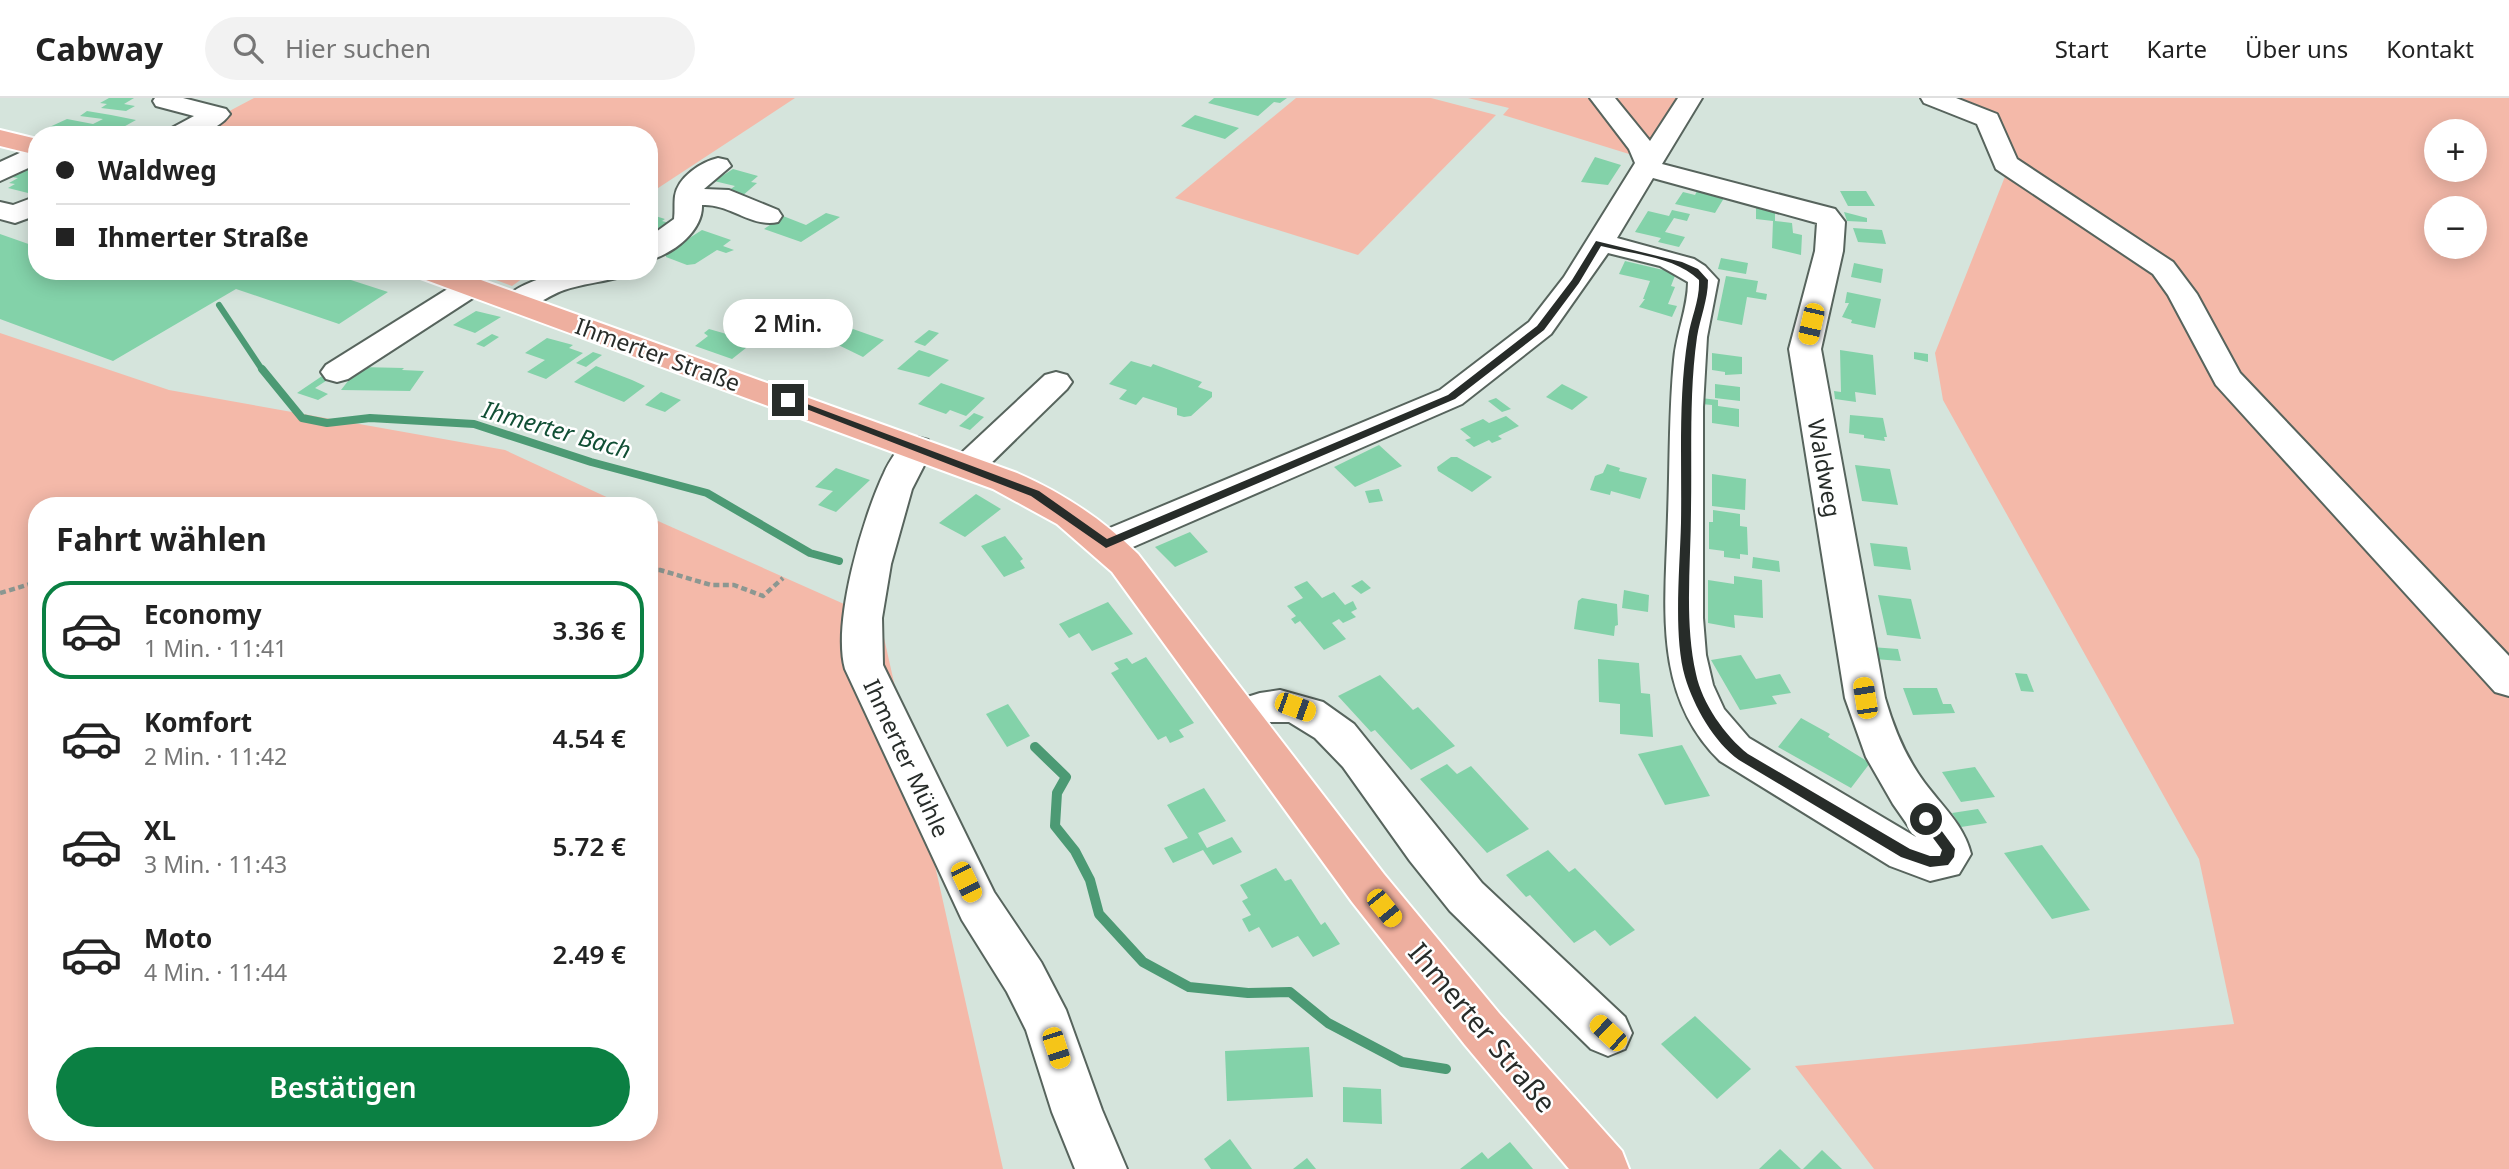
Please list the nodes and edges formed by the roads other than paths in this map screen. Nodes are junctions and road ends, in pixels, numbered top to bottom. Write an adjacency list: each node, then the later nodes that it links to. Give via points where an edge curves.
1 (170, 98): 5 (street, via 164,101 218,114)
2 (1602, 98): 9 (street, via 1641,147)
3 (1690, 98): 9 (street)
4 (1933, 98): 27 (street, via 1987,119 2005,163 2163,268 2227,377)
5 (195, 126)
6 (0, 138): 7 (main road)
7 (28, 145)
8 (28, 158): 11 (street)
9 (1646, 165): 16 (street); 16 (street, Waldweg, via 1825,215 1831,222 1829,251 1805,349 1869,718 1899,783 1949,849 1943,861 1920,859 1736,752 1701,704 1690,675 1684,620 1689,386 1703,280 1679,263)
10 (718, 166): 12 (street, via 692,185)
11 (0, 173)
12 (689, 198): 15 (street, via 719,196); 17 (street, via 686,224)
13 (28, 208): 14 (street, via 15,215)
14 (0, 210)
15 (768, 216)
16 (1599, 243): 26 (street, via 1540,328 1451,397)
17 (658, 244)
18 (454, 280): 20 (main road, Ihmerter Straße)
19 (569, 280): 21 (street)
20 (472, 286): 21 (main road, Ihmerter Straße); 22 (street)
21 (517, 302): 24 (main road, Ihmerter Straße)
22 (337, 372)
23 (1056, 382): 25 (street)
24 (916, 448): 25 (main road, Ihmerter Straße); 30 (street, Ihmerter Mühle, via 890,503 862,634 862,662 978,906 1049,1026)
25 (968, 467): 26 (main road, Ihmerter Straße, via 1035,493)
26 (1106, 544): 28 (main road, Ihmerter Straße)
27 (2509, 681)
28 (1239, 715): 29 (street, via 1280,704 1322,720 1360,760 1457,886); 31 (main road, Ihmerter Straße, via 1368,888)
29 (1608, 1033)
30 (1101, 1169)
31 (1603, 1169)

